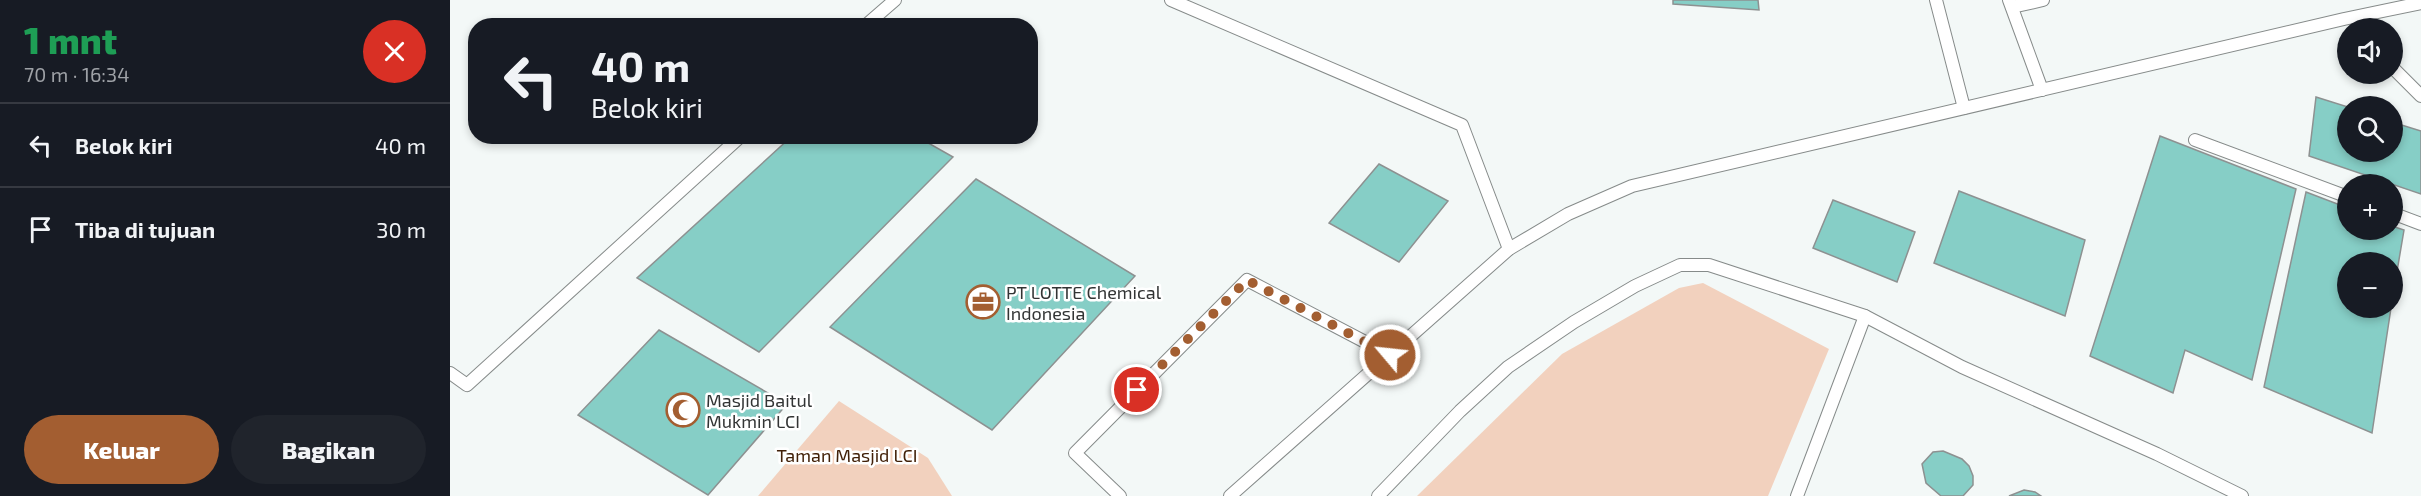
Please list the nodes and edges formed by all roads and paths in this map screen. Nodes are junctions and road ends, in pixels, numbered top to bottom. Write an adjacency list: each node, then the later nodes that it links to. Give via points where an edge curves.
1 (895, 0): 7 (lane)
2 (1171, 0): 19 (lane, via 1462,125)
3 (1936, 0): 13 (lane)
4 (2043, 0): 5 (lane)
5 (2010, 3): 11 (lane)
6 (2421, 3): 8 (lane)
7 (874, 18)
8 (2349, 18)
9 (2337, 21): 11 (lane)
10 (2403, 78): 12 (lane)
11 (2043, 90): 13 (lane)
12 (2421, 96)
13 (1964, 108): 19 (lane, via 1632,186 1568,214)
14 (2195, 140): 16 (lane)
15 (732, 144): 22 (lane, via 467,385)
16 (2337, 193)
17 (2403, 217): 18 (lane)
18 (2421, 224)
19 (1509, 249): 21 (lane)
20 (1865, 316): 25 (lane, via 1709,265 1680,265 1574,322 1508,367); 26 (lane); 27 (lane, via 1962,367)
21 (1390, 355): 23 (lane, via 1247,280 1075,453); 24 (lane)
22 (450, 373)
23 (1120, 496)
24 (1230, 496)
25 (1378, 496)
26 (1797, 496)
27 (2242, 496)

